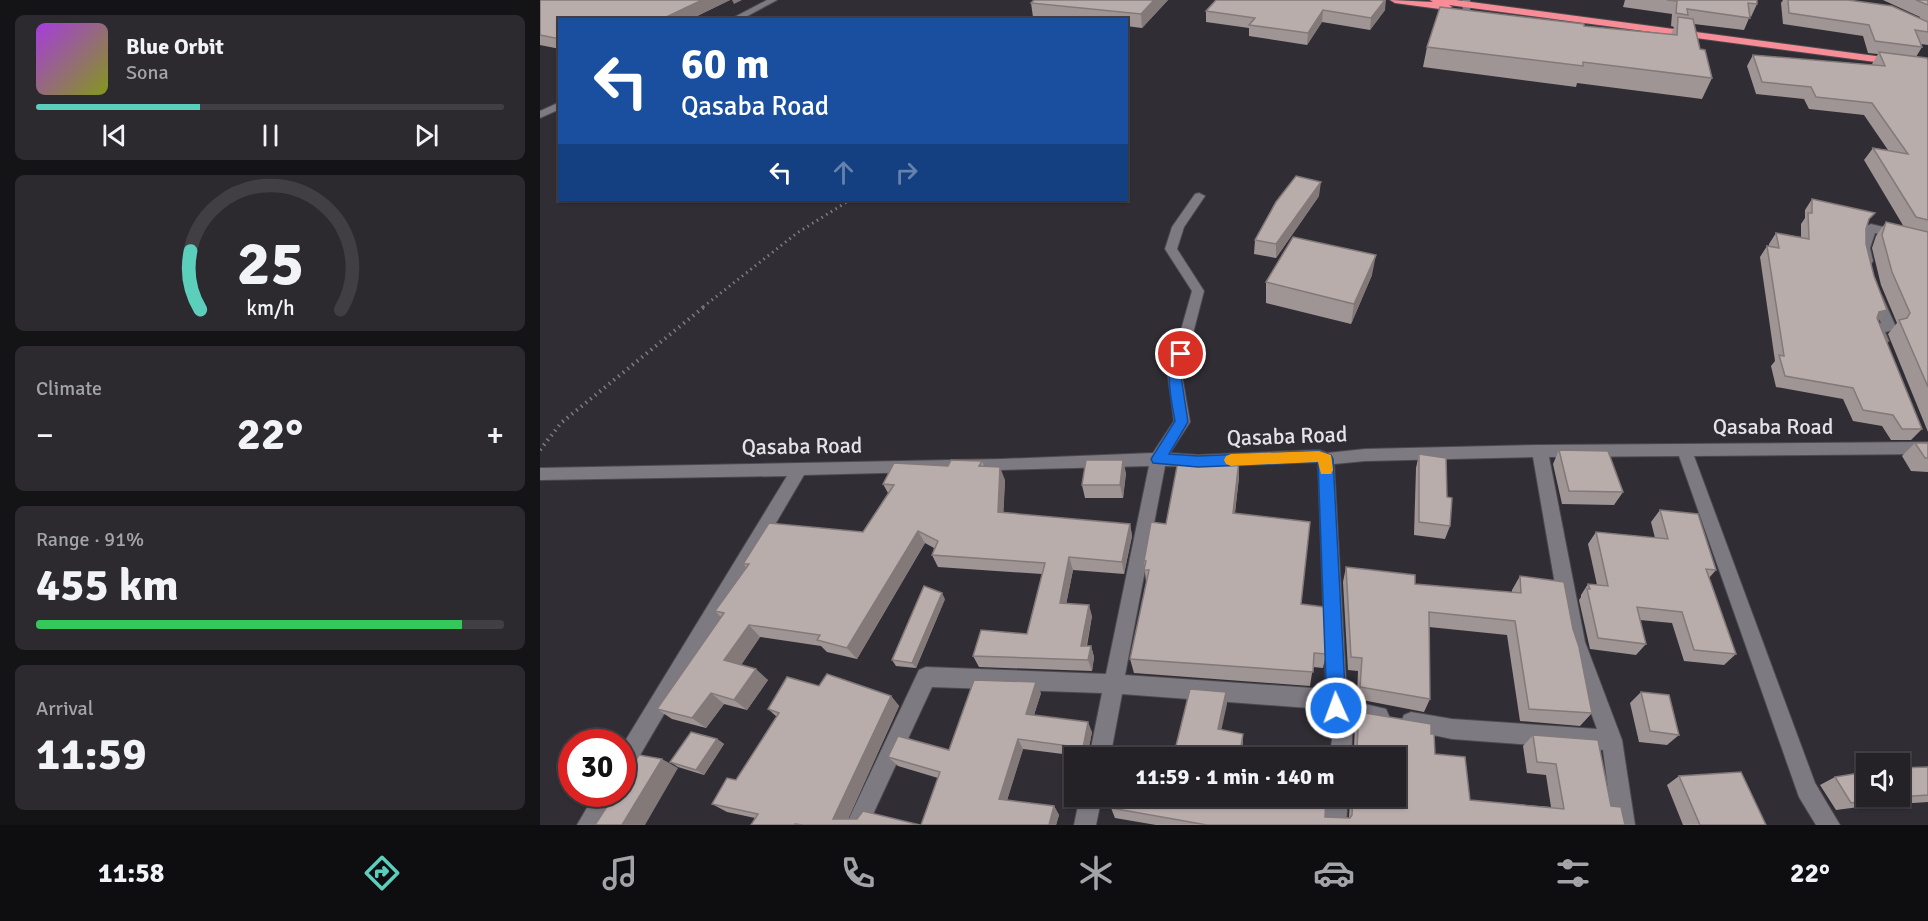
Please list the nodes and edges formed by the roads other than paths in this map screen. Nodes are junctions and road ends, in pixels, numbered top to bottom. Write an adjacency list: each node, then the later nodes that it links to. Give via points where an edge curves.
1 (773, 0): 6 (street)
2 (1395, 0): 4 (highway)
3 (1435, 0): 4 (highway)
4 (1448, 3): 5 (highway)
5 (1466, 5): 7 (highway); 8 (highway)
6 (738, 18)
7 (1637, 28): 8 (highway); 9 (highway)
8 (1832, 60): 10 (highway)
9 (1928, 66)
10 (1928, 75)
11 (558, 106): 12 (street)
12 (540, 115)
13 (1199, 196): 19 (street, via 1178,227 1171,249 1198,291 1175,376 1182,422)
14 (1928, 242): 15 (street, via 1867,227 1864,248 1889,327 1877,328)
15 (1887, 353)
16 (1924, 444): 17 (street, Qasaba Road)
17 (1684, 448): 18 (street, Qasaba Road); 37 (street, via 1807,789)
18 (1540, 451): 20 (street, Qasaba Road); 25 (street, via 1575,642)
19 (1158, 459): 20 (street, Qasaba Road); 21 (street, Qasaba Road); 23 (street)
20 (1326, 459): 24 (street)
21 (800, 468): 22 (street, Qasaba Road); 26 (street)
22 (540, 474)
23 (1114, 684): 24 (street, via 1326,699); 27 (street); 33 (street, via 926,677)
24 (1336, 708): 25 (street, via 1452,729); 28 (street, via 1343,722)
25 (1612, 740): 36 (street)
26 (636, 743)
27 (1101, 747)
28 (1341, 747)
29 (599, 807): 32 (street)
30 (1089, 807): 34 (street)
31 (1336, 807): 35 (street)
32 (588, 825)
33 (856, 825)
34 (1086, 825)
35 (1335, 825)
36 (1624, 825)
37 (1829, 825)

